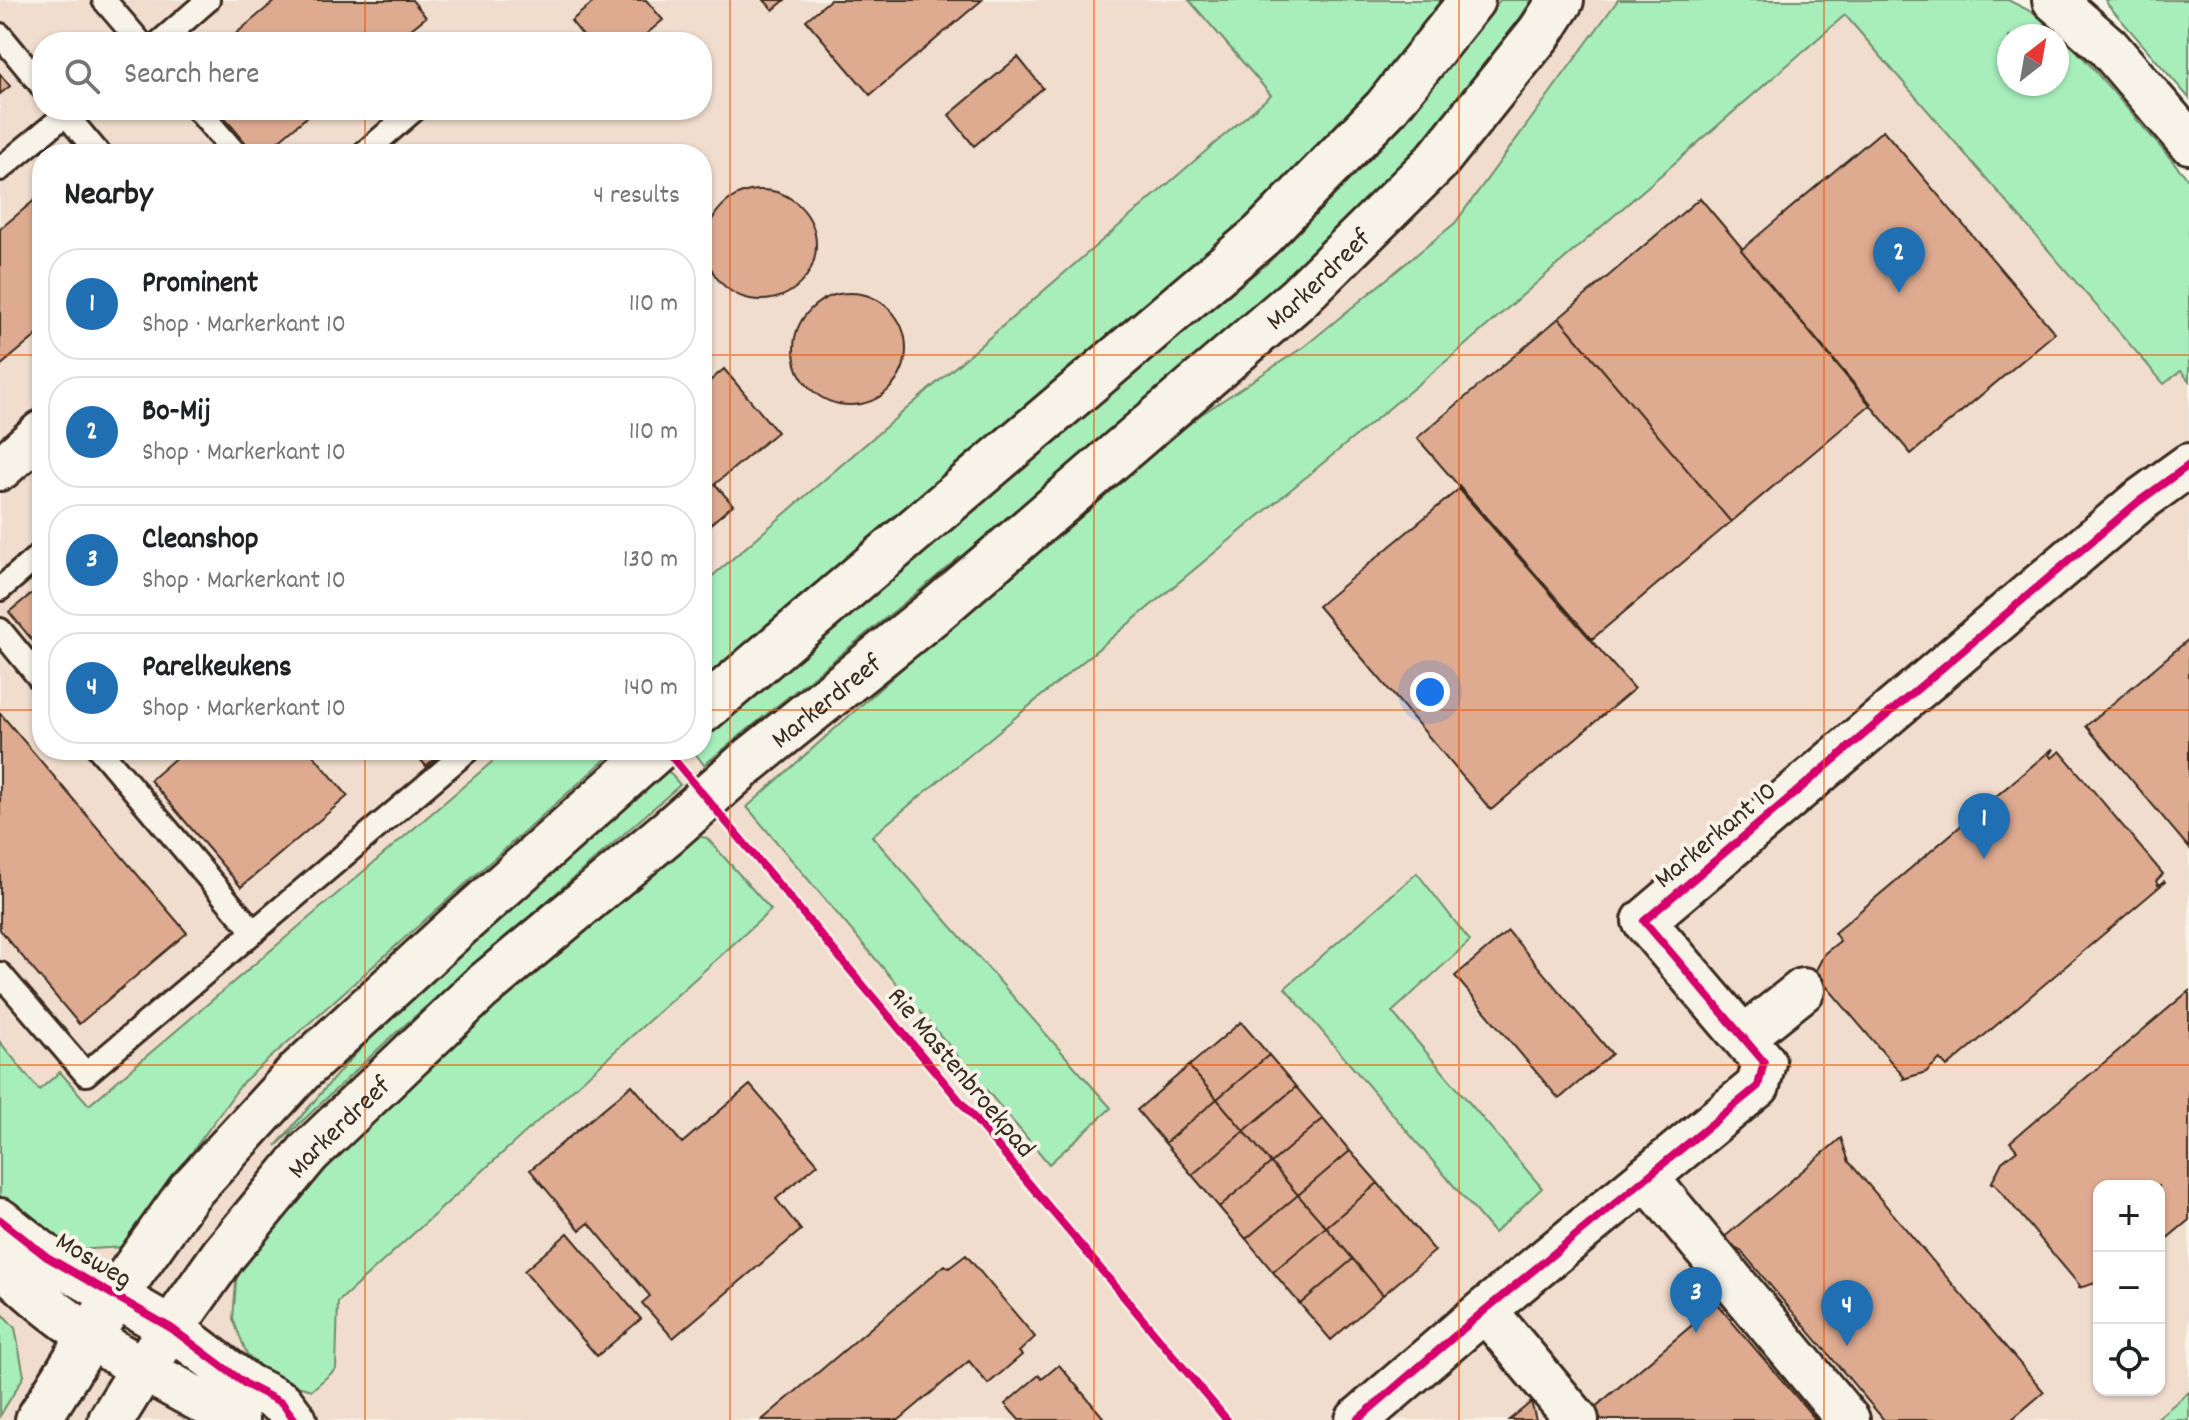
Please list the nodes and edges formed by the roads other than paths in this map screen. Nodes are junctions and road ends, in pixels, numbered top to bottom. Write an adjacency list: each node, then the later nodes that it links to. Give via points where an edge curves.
1 (104, 0): 6 (lane)
2 (208, 0): 7 (lane)
3 (1472, 0): 26 (main road, via 1386,108 1262,235)
4 (1561, 0): 39 (main road, Markerdreef, via 1436,162 1298,298 934,612 480,989 308,1153)
5 (2054, 0): 14 (street, via 2108,47)
6 (131, 32)
7 (171, 32)
8 (0, 35): 9 (lane)
9 (32, 74)
10 (55, 120): 18 (lane)
11 (71, 120): 15 (lane)
12 (207, 120): 16 (lane)
13 (402, 120): 17 (lane)
14 (2189, 142)
15 (91, 144)
16 (227, 144)
17 (375, 144)
18 (0, 169)
19 (32, 441): 21 (street)
20 (2189, 465): 33 (street, Markerkant 10, via 2138,502 1644,921)
21 (0, 469)
22 (32, 562): 23 (lane)
23 (0, 589)
24 (0, 630): 25 (lane)
25 (32, 669)
26 (712, 702)
27 (108, 760): 30 (lane)
28 (456, 760): 30 (lane)
29 (644, 760): 37 (main road, via 301,1070 189,1192)
30 (254, 932): 31 (lane, via 86,1074)
31 (0, 974)
32 (1803, 990): 33 (street)
33 (1744, 1037): 34 (street, Markerkant 10, via 1764,1062 1758,1086)
34 (1647, 1178): 38 (street, Markerkant 10); 48 (street)
35 (0, 1220): 37 (street, Mosweg, via 47,1257)
36 (0, 1262): 40 (street)
37 (115, 1296): 39 (street, Mosweg); 40 (main road)
38 (1485, 1310): 46 (street, Markerkant 10); 47 (street)
39 (171, 1328): 41 (main road, Markerdreef); 45 (street, via 247,1385 282,1403)
40 (88, 1337): 41 (street); 42 (main road)
41 (142, 1370): 43 (main road, Markerdreef); 44 (street)
42 (38, 1420)
43 (111, 1420)
44 (237, 1420)
45 (295, 1420)
46 (1357, 1420)
47 (1577, 1420)
48 (1848, 1420)

